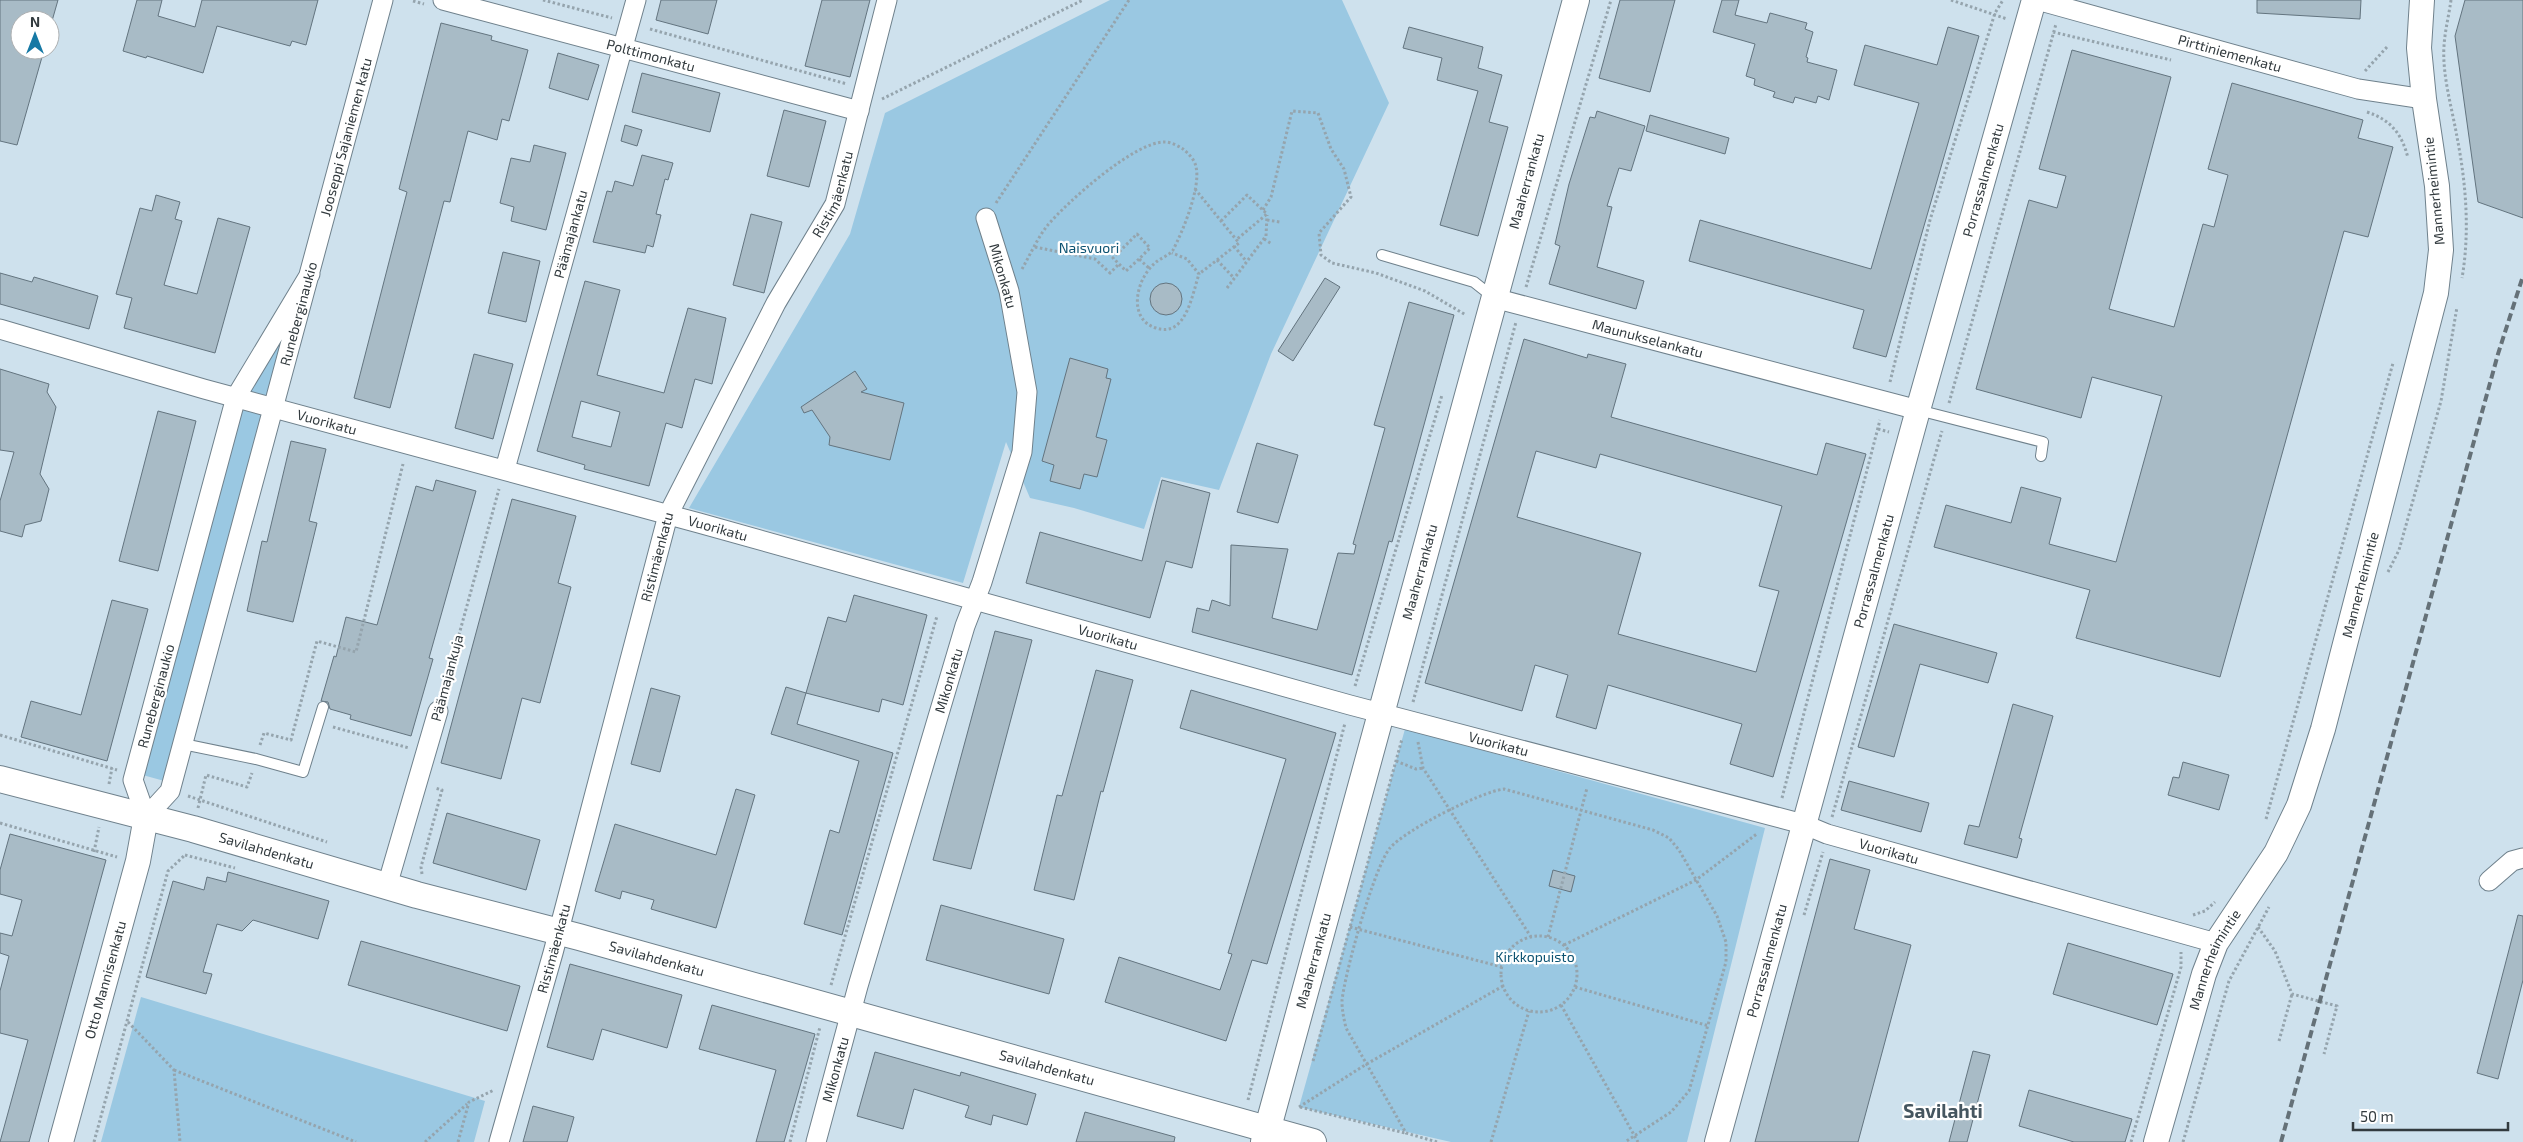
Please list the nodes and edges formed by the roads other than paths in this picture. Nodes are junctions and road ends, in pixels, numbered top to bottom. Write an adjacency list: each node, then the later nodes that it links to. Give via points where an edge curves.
1 (384, 0): 13 (street, Jooseppi Sajaniemen katu)
2 (443, 0): 8 (street, Polttimonkatu)
3 (636, 0): 8 (street, Päämajankatu)
4 (887, 0): 10 (street, Ristimäenkatu)
5 (1576, 0): 14 (main road, Maaherrankatu)
6 (2035, 0): 9 (street, Pirttiniemenkatu, via 2358,89); 18 (street, Porrassalmenkatu)
7 (2422, 0): 9 (street, Mannerheimintie, via 2419,48)
8 (623, 48): 10 (street, Polttimonkatu); 20 (street, Päämajankatu)
9 (2424, 99): 34 (street, Mannerheimintie, via 2438,195 2440,250 2436,293 2323,729 2299,805 2276,853)
10 (859, 111): 21 (street, Ristimäenkatu, via 835,204 776,303)
11 (986, 218): 22 (street, Mikonkatu, via 1009,291 1027,392 1022,452 982,582)
12 (1382, 255): 14 (lane, Maunukselankatu)
13 (310, 274): 16 (street, Runeberginaukio); 17 (street, Runeberginaukio)
14 (1484, 290): 18 (street, Maunukselankatu, via 1521,305); 25 (main road, Maaherrankatu)
15 (0, 329): 16 (street, Vuorikatu)
16 (236, 398): 17 (street, Vuorikatu); 28 (street, Runeberginaukio, via 133,780)
17 (274, 408): 20 (street, Vuorikatu); 26 (street, Runeberginaukio)
18 (1918, 410): 19 (lane, via 2043,442); 29 (street, Porrassalmenkatu)
19 (2042, 456)
20 (505, 469): 21 (street, Vuorikatu)
21 (668, 515): 22 (street, Vuorikatu); 33 (street, Ristimäenkatu)
22 (973, 600): 25 (street, Vuorikatu); 35 (street, Mikonkatu)
23 (322, 707): 26 (lane, via 303,772)
24 (438, 711): 32 (street, Päämajankuja)
25 (1381, 712): 29 (street, Vuorikatu); 36 (main road, Maaherrankatu)
26 (183, 744): 28 (street, Runeberginaukio, via 170,791)
27 (0, 779): 28 (main road, Savilahdenkatu)
28 (146, 817): 32 (main road, Savilahdenkatu); 37 (street, Otto Mannisenkatu, via 138,861)
29 (1803, 824): 34 (street, Vuorikatu, via 1827,834); 41 (street, Porrassalmenkatu)
30 (2523, 858): 31 (street, via 2512,861)
31 (2490, 881)
32 (387, 886): 33 (main road, Savilahdenkatu)
33 (558, 932): 35 (main road, Savilahdenkatu); 38 (street, Ristimäenkatu)
34 (2216, 943): 42 (street, Mannerheimintie, via 2204,974)
35 (850, 1014): 36 (main road, Savilahdenkatu, via 1242,1123); 39 (street, Mikonkatu)
36 (1265, 1136): 40 (main road, Savilahdenkatu)
37 (61, 1142)
38 (499, 1142)
39 (816, 1142)
40 (1313, 1142)
41 (1717, 1142)
42 (2156, 1142)

